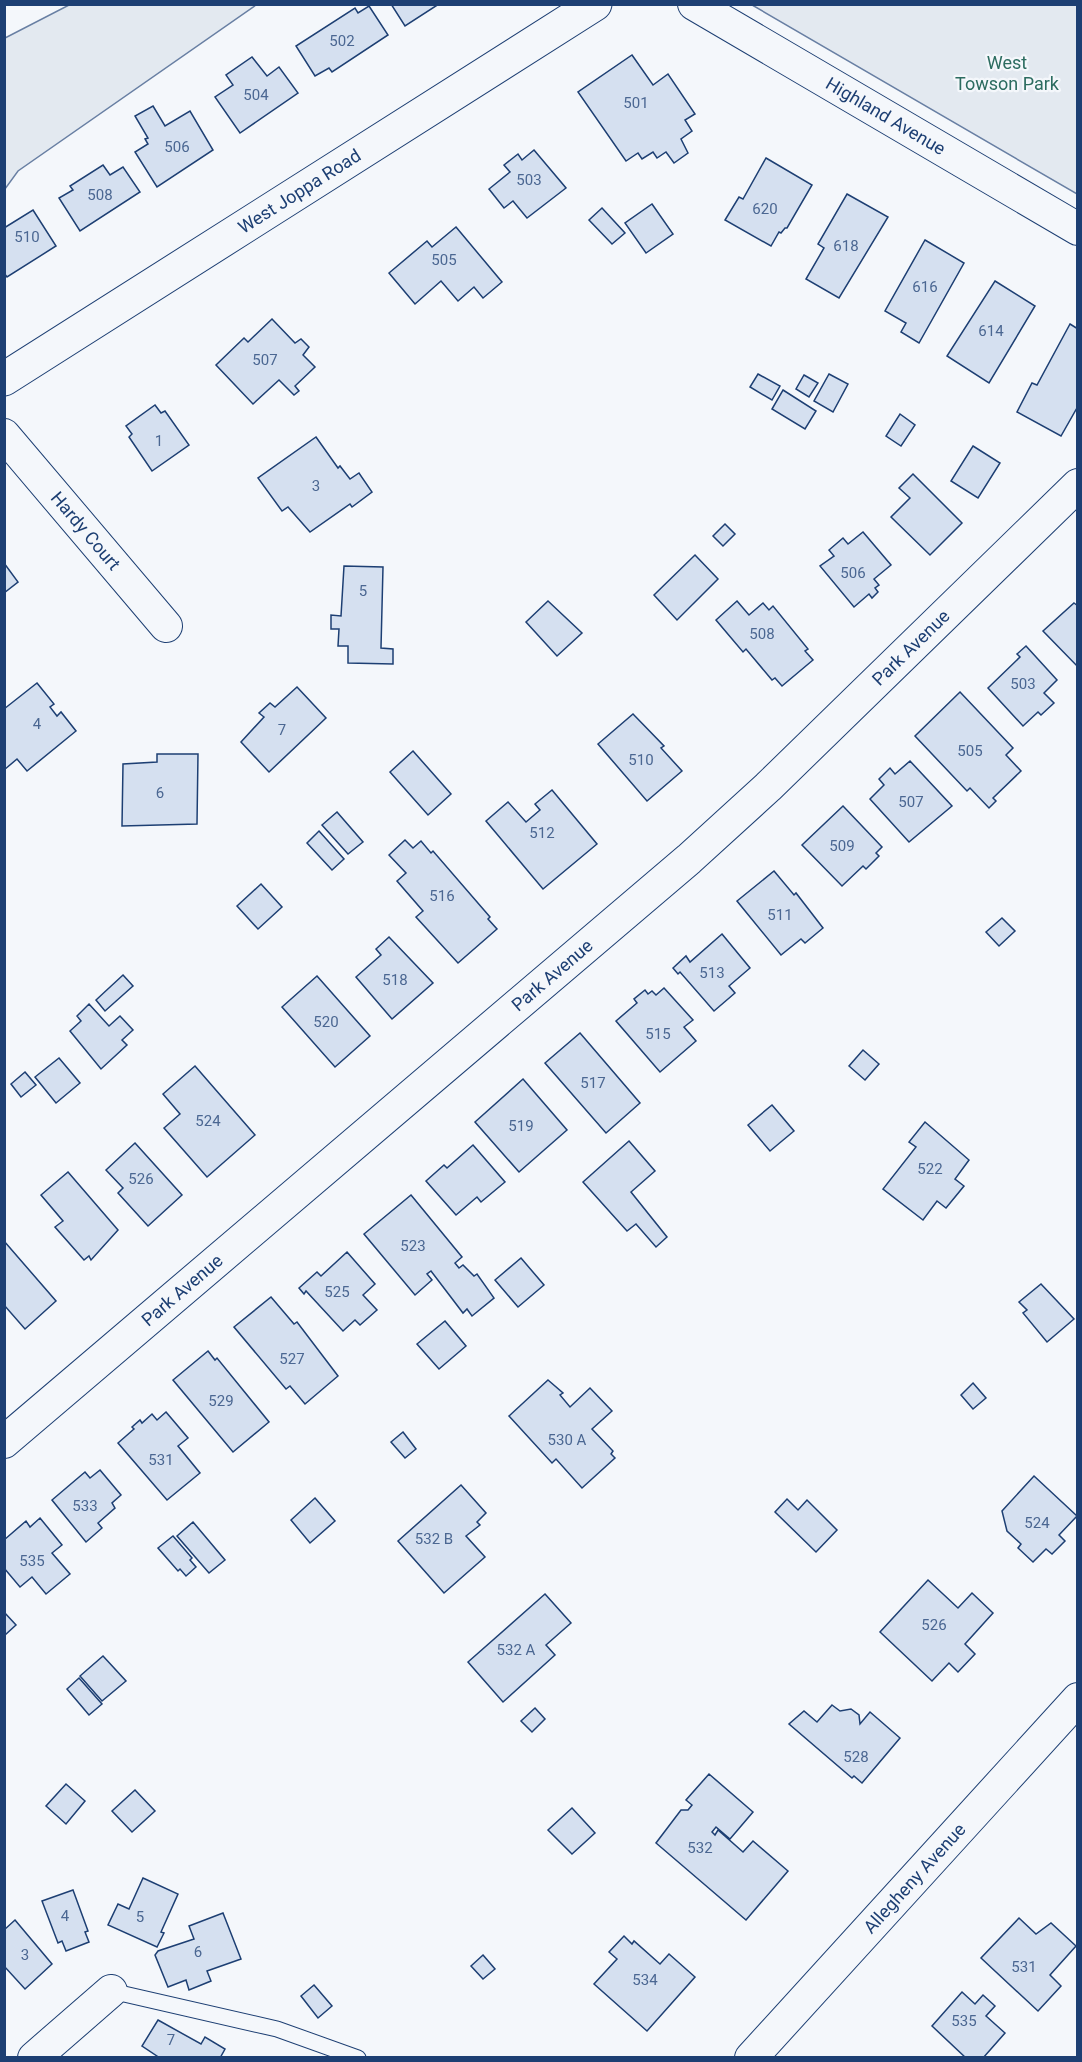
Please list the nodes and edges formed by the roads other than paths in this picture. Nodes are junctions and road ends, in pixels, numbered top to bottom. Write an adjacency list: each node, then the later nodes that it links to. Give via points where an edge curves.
1 (595, 4): 4 (street, West Joppa Road)
2 (694, 4): 3 (street, Highland Avenue)
3 (1077, 230)
4 (4, 379)
5 (4, 435): 7 (street, Hardy Court)
6 (1072, 499): 8 (street, Park Avenue, via 689,859)
7 (166, 626)
8 (4, 1442)
9 (1077, 1699): 13 (street, Allegheny Avenue)
10 (111, 1991): 11 (street); 12 (lane, via 277,2029)
11 (34, 2058)
12 (358, 2058)
13 (751, 2058)

